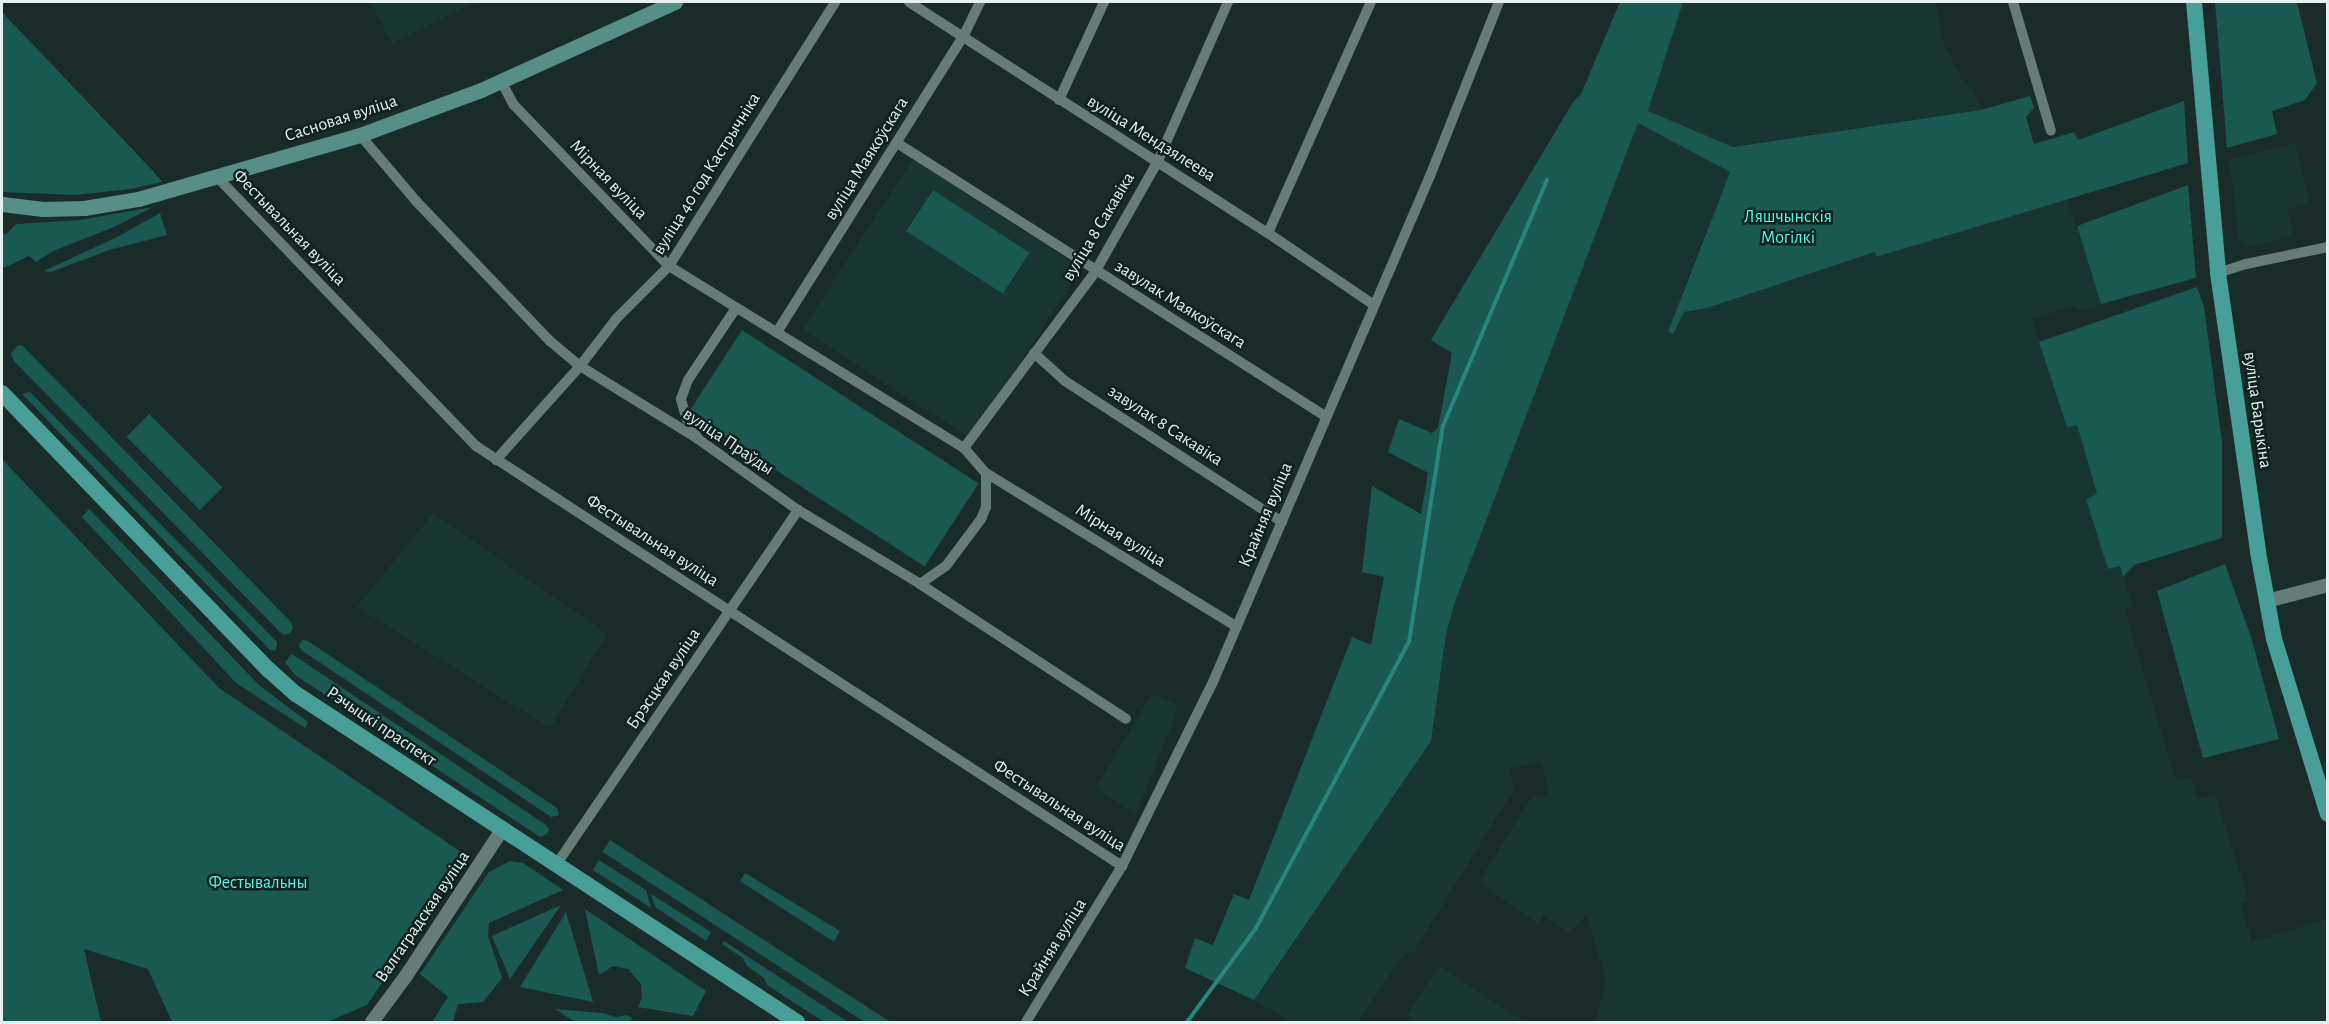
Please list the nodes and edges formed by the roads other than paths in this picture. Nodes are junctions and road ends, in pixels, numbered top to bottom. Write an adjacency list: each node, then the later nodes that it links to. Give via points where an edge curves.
1 (675, 2): 12 (main road, Сасновая вуліца)
2 (835, 2): 22 (street, вуліца 40 год Кастрычніка)
3 (909, 2): 11 (street, вуліца Мендзялеева)
4 (980, 2): 11 (street, вуліца Маякоўскага)
5 (1104, 2): 13 (street)
6 (1228, 2): 17 (street, вуліца 8 Сакавіка)
7 (1371, 2): 20 (street)
8 (1499, 2): 25 (street, Крайняя вуліца)
9 (2013, 2): 14 (street)
10 (2194, 2): 24 (main road, вуліца Барыкіна)
11 (964, 35): 13 (street, вуліца Мендзялеева); 16 (street, вуліца Маякоўскага)
12 (501, 81): 15 (main road, Сасновая вуліца); 22 (street, Мірная вуліца, via 514,105)
13 (1059, 100): 17 (street, вуліца Мендзялеева)
14 (2051, 131)
15 (360, 135): 18 (main road, Сасновая вуліца); 29 (street, вуліца Праўды, via 416,201 550,341)
16 (897, 143): 23 (street, завулак Маякоўскага); 27 (street, вуліца Маякоўскага)
17 (1157, 163): 20 (street, вуліца Мендзялеева); 23 (street, вуліца 8 Сакавіка)
18 (218, 177): 19 (main road, Сасновая вуліца, via 138,199 84,208); 34 (street, Фестывальная вуліца, via 476,446)
19 (2, 204)
20 (1268, 233): 25 (street, вуліца Мендзялеева)
21 (2328, 247): 24 (street)
22 (669, 266): 26 (street, Мірная вуліца); 29 (street, вуліца 40 год Кастрычніка, via 616,319)
23 (1095, 272): 28 (street, вуліца 8 Сакавіка); 31 (street, завулак Маякоўскага)
24 (2218, 273): 40 (main road, вуліца Барыкіна)
25 (1374, 305): 31 (street, Крайняя вуліца)
26 (736, 308): 27 (street, Мірная вуліца); 32 (street, via 688,380 681,399)
27 (777, 332): 33 (street, Мірная вуліца)
28 (1034, 353): 33 (street, вуліца 8 Сакавіка); 37 (street, завулак 8 Сакавіка, via 1065,381)
29 (580, 366): 32 (street, вуліца Праўды); 34 (street, вуліца 40 год Кастрычніка)
30 (2, 393): 45 (main road, Рэчыцкі праспект, via 296,694)
31 (1325, 416): 37 (street, Крайняя вуліца)
32 (698, 439): 36 (street, вуліца Праўды)
33 (964, 448): 35 (street, Мірная вуліца)
34 (496, 460): 41 (street, Фестывальная вуліца)
35 (986, 473): 38 (street, via 987,500 981,519 946,566); 42 (street, Мірная вуліца)
36 (798, 510): 38 (street, вуліца Праўды); 41 (street, Брэсцкая вуліца)
37 (1282, 522): 42 (street, Крайняя вуліца)
38 (920, 584): 43 (street, вуліца Праўды)
39 (2328, 585): 40 (street)
40 (2267, 601): 44 (main road, вуліца Барыкіна, via 2274,639)
41 (730, 611): 46 (street, Брэсцкая вуліца); 47 (street, Фестывальная вуліца)
42 (1237, 627): 47 (street, Крайняя вуліца)
43 (1126, 719)
44 (2328, 814)
45 (502, 830): 46 (main road, Рэчыцкі праспект); 48 (street, Валгаградская вуліца)
46 (556, 866): 49 (main road, Рэчыцкі праспект)
47 (1122, 867): 50 (street, Крайняя вуліца)
48 (372, 1023)
49 (797, 1023)
50 (1026, 1023)

